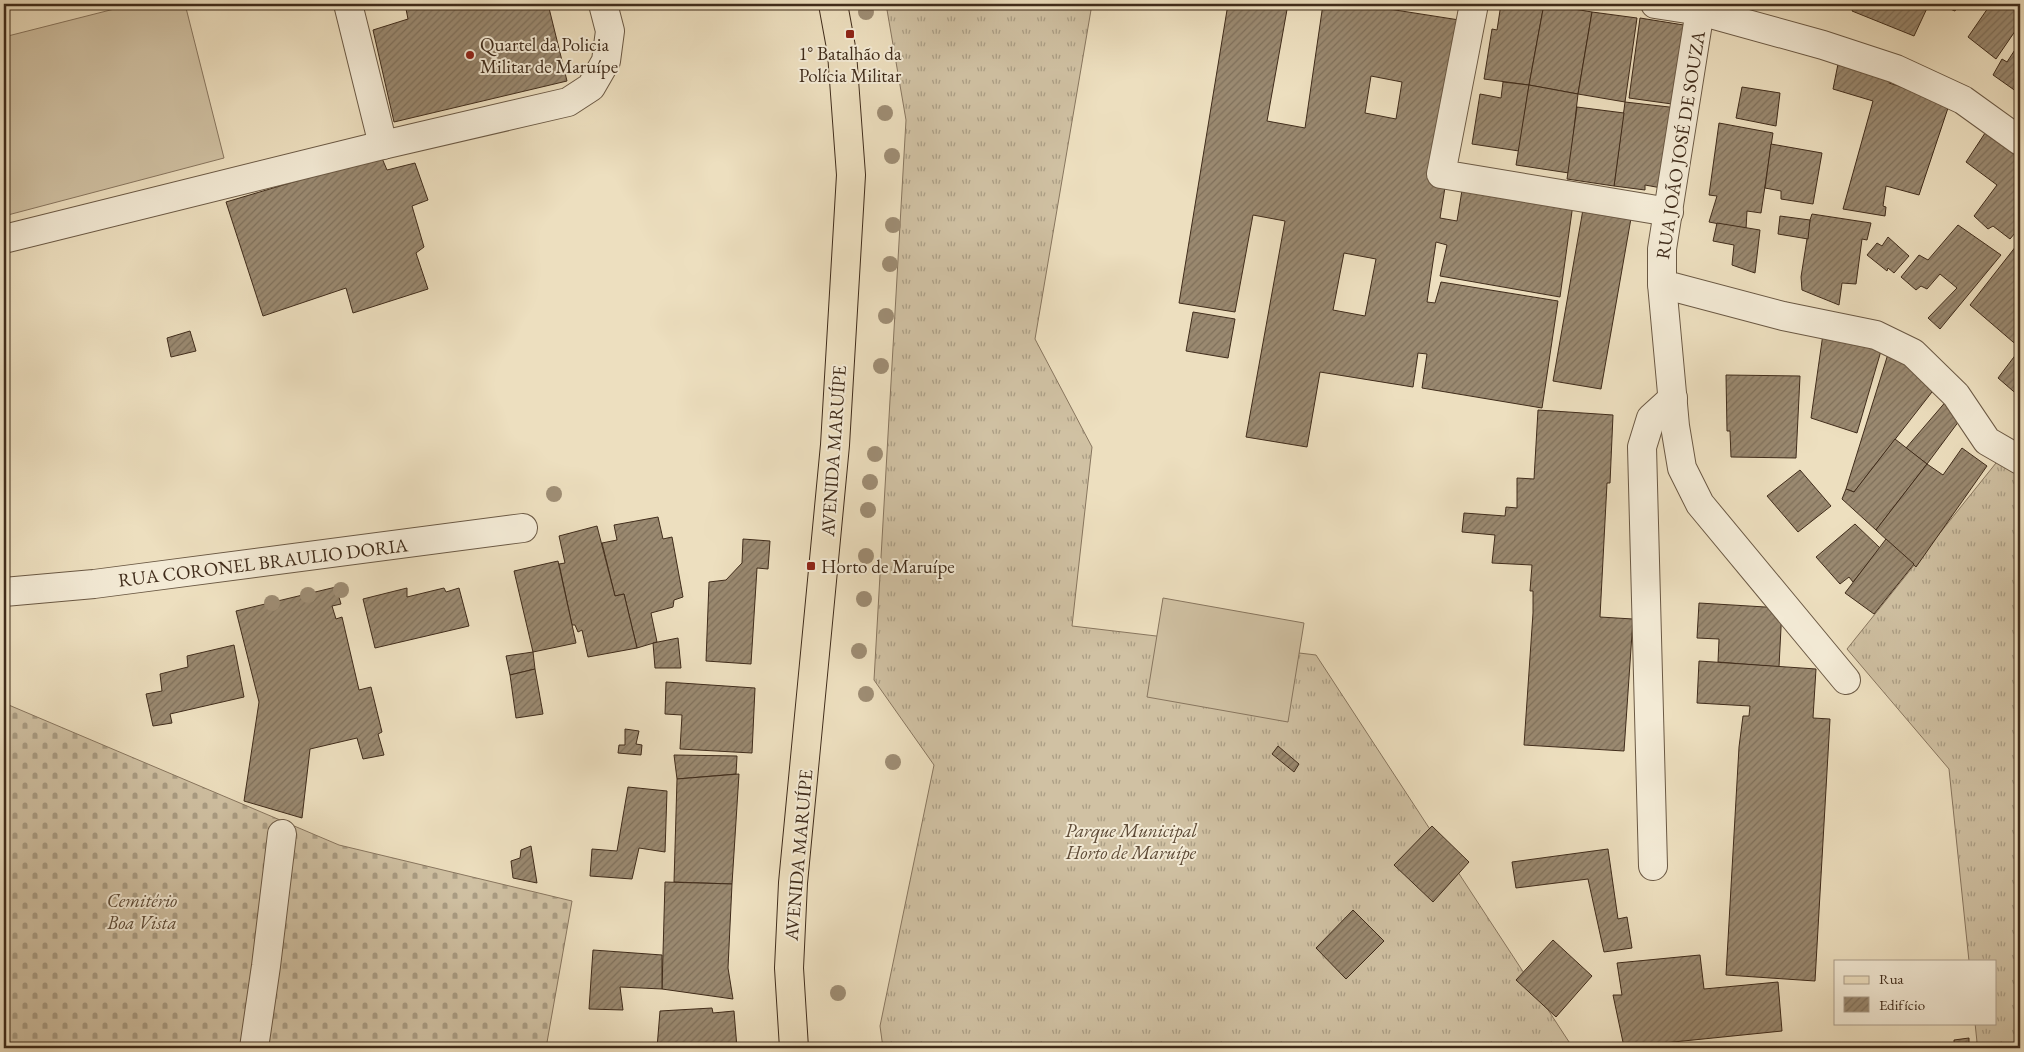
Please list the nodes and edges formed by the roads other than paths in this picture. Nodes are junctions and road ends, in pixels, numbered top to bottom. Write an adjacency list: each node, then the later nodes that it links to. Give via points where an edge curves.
1 (348, 4): 8 (street)
2 (604, 4): 8 (street, via 610,31 606,61 591,87 568,102)
3 (833, 4): 20 (main road, AVENIDA MARUÍPE, via 842,53 851,174 835,445 793,883 790,968)
4 (1474, 4): 9 (street, via 1441,174)
5 (1655, 4): 6 (street)
6 (1701, 7): 7 (street, via 1896,69 1963,100); 9 (street, RUA JOÃO JOSÉ DE SOUZA)
7 (2020, 141)
8 (383, 145): 10 (street)
9 (1669, 212): 11 (street, RUA JOÃO JOSÉ DE SOUZA, via 1662,249)
10 (4, 239)
11 (1662, 284): 12 (street); 13 (street, RUA JOÃO JOSÉ DE SOUZA, via 1783,316 1876,335 1913,353 1956,395 1987,441)
12 (1673, 398): 16 (street, via 1682,468 1700,504); 18 (street, via 1651,418 1642,447)
13 (2020, 460)
14 (523, 528): 15 (street, RUA CORONEL BRAULIO DORIA, via 94,584)
15 (4, 592)
16 (1846, 680)
17 (282, 834): 19 (street)
18 (1653, 866)
19 (254, 1048)
20 (794, 1048)

